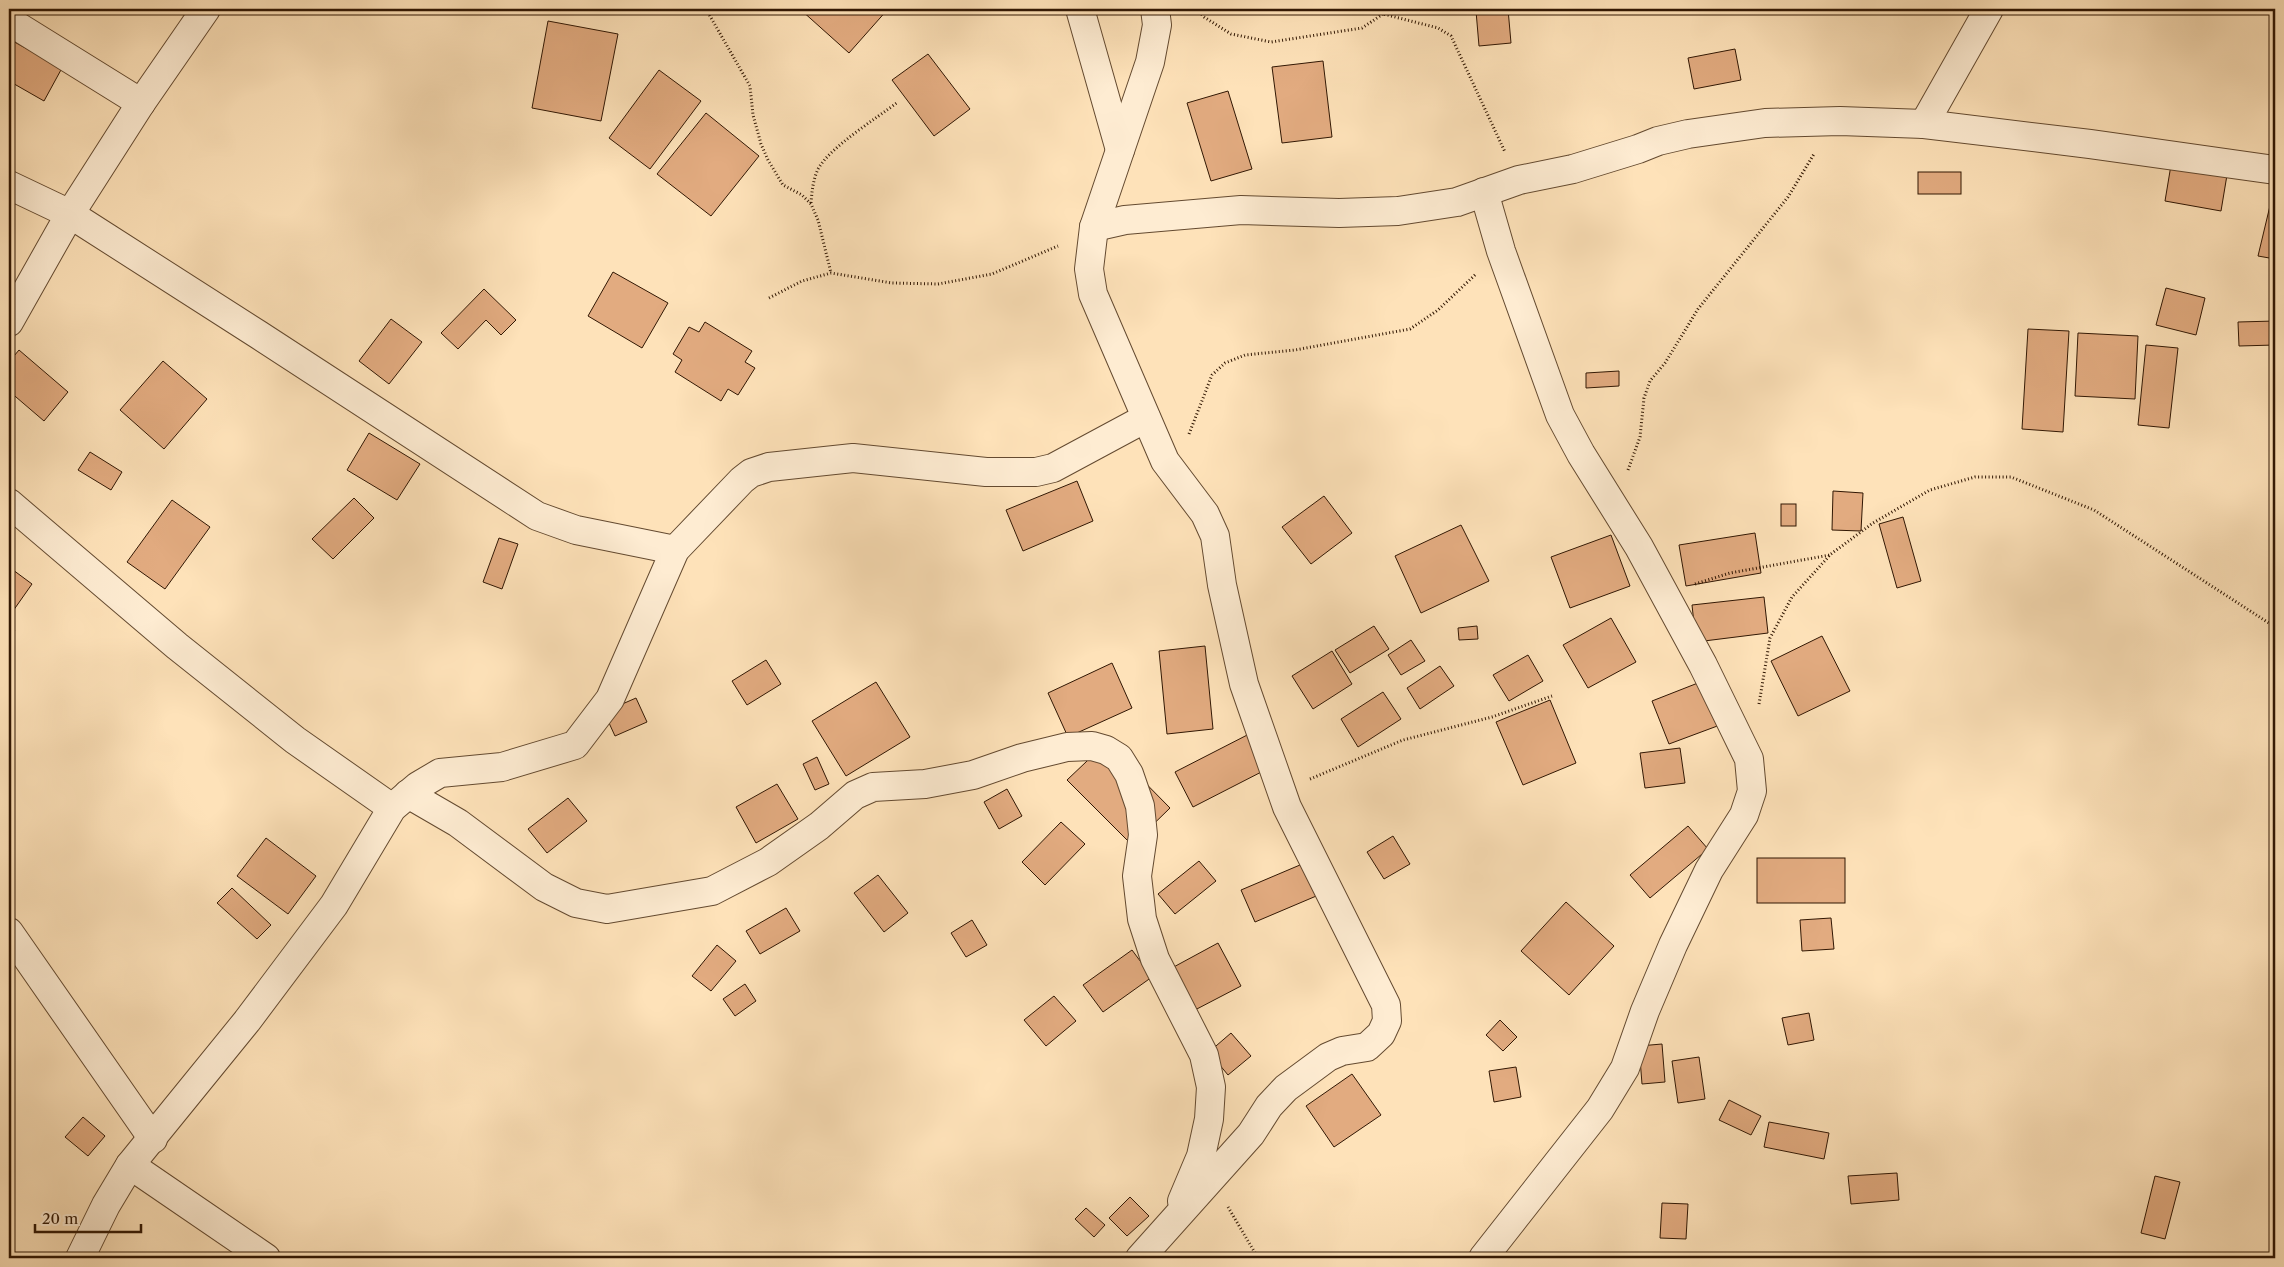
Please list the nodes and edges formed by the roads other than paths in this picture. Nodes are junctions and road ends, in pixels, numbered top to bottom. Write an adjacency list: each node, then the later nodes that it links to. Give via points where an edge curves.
1 (206, 9): 6 (street)
2 (1080, 9): 8 (street)
3 (1155, 9): 8 (street, via 1157,25 1150,62)
4 (1989, 9): 7 (street)
5 (9, 21): 6 (street)
6 (141, 104): 12 (street)
7 (1924, 124): 9 (street); 11 (street, via 1840,121 1765,124 1688,134 1573,170 1518,180)
8 (1120, 150): 13 (street)
9 (2275, 170)
10 (9, 185): 12 (street)
11 (1484, 192): 13 (street, via 1457,202 1398,211 1241,210 1125,220); 26 (street, via 1501,251 1560,415 1665,593 1746,752 1752,791 1744,815 1709,870 1673,945 1625,1068 1600,1109)
12 (70, 214): 14 (street); 17 (street, via 537,516 576,530)
13 (1094, 227): 15 (street, via 1089,268 1093,294)
14 (9, 322)
15 (1146, 418): 17 (street, via 1053,468 1036,472 986,472 853,458 769,467 742,480); 22 (street, via 1165,461 1205,514 1215,536 1222,585 1244,684 1287,807 1386,1005 1387,1021 1381,1034 1367,1047 1328,1057 1286,1088)
16 (9, 503): 18 (street, via 177,646 295,740)
17 (674, 550): 18 (street, via 610,699 575,745 502,767 440,773)
18 (400, 801): 20 (street, via 334,905 248,1021); 22 (street, via 458,823 544,888 576,903 607,909 712,891 768,862 819,826 855,795 873,787 925,784 973,775 1067,747 1092,746 1106,750 1119,758 1129,774 1140,806 1143,835 1137,876 1142,919 1155,959 1204,1056 1210,1087 1209,1118 1201,1156)
19 (9, 932): 20 (street)
20 (153, 1139): 21 (street)
21 (130, 1165): 23 (street); 24 (street)
22 (1172, 1223): 25 (street)
23 (80, 1258)
24 (266, 1258)
25 (1140, 1258)
26 (1482, 1258)

